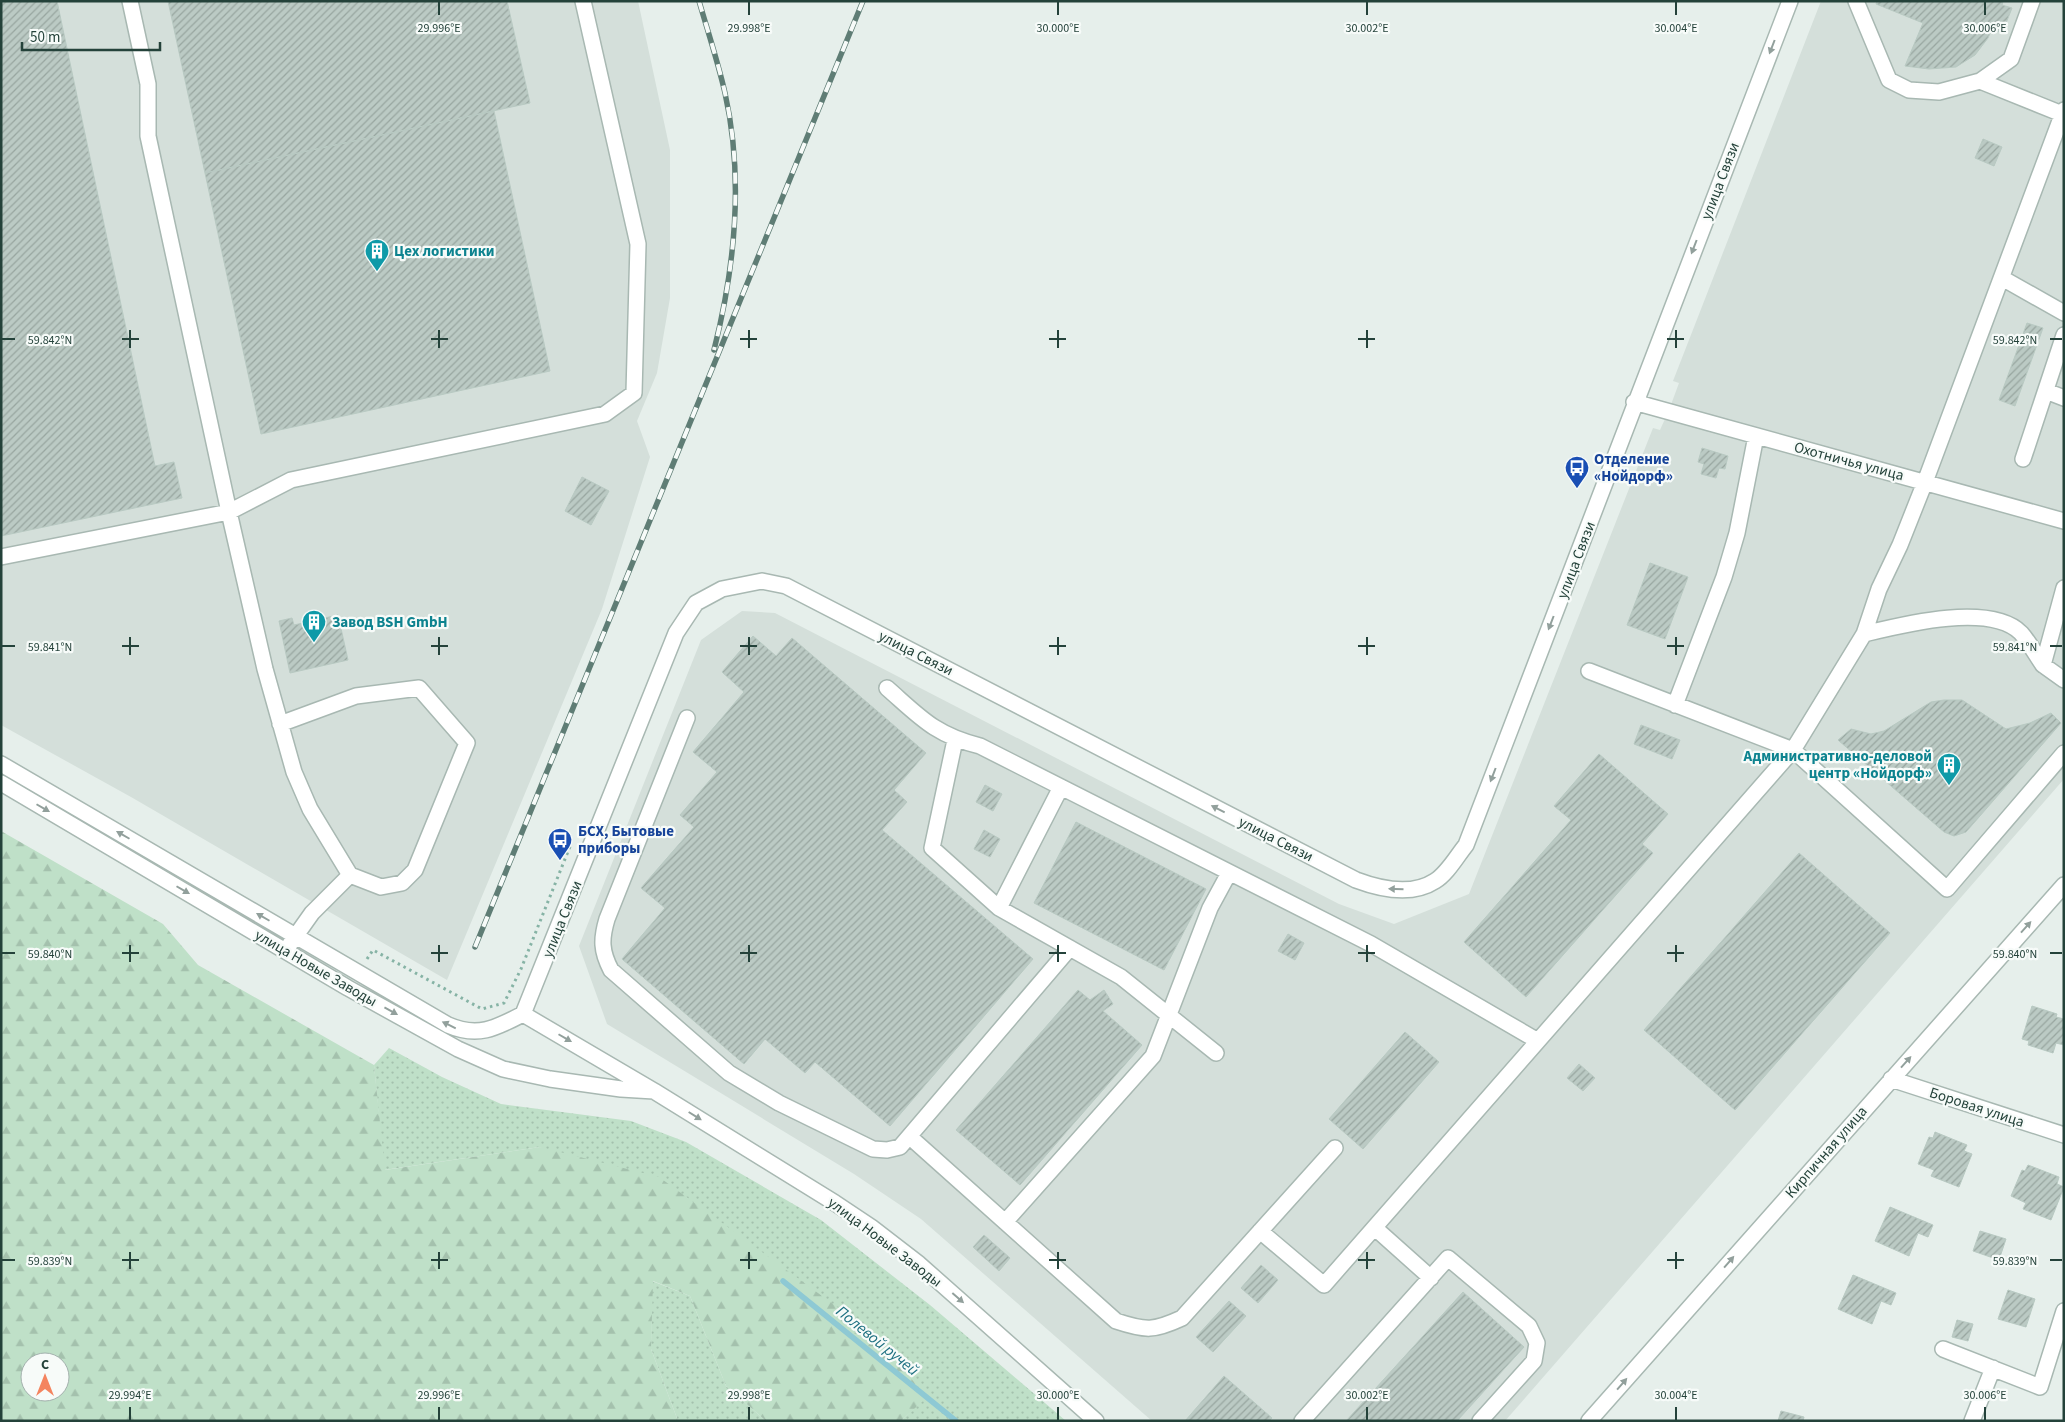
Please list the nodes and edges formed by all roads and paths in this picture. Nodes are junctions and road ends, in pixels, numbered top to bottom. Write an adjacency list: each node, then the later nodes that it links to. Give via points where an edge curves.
1 (130, 1): 18 (street, via 148,84 148,136)
2 (583, 1): 18 (street, via 638,244 634,393 605,414 292,480)
3 (1790, 1): 14 (street, улица Связи, one-way to 14)
4 (1856, 1): 6 (street, via 1889,80 1909,90 1939,92)
5 (2032, 1): 6 (street, via 2010,59)
6 (1980, 81): 7 (street)
7 (2063, 112): 8 (street)
8 (2002, 278): 9 (street); 17 (street)
9 (2064, 313)
10 (2064, 335): 11 (street)
11 (2058, 376): 12 (street)
12 (2046, 391): 13 (street); 16 (street)
13 (2064, 398)
14 (1634, 402): 15 (street, Охотничья улица); 45 (street, улица Связи, one-way to 45, via 1466,845 1436,880 1412,889 1378,888 1356,880 786,586 762,580 722,589 696,603 676,633)
15 (1756, 436): 17 (street, Охотничья улица); 27 (street, via 1737,533 1724,577)
16 (2023, 459)
17 (1925, 482): 19 (street, Охотничья улица); 22 (street, via 1879,588)
18 (229, 512): 20 (street); 29 (street)
19 (2064, 521)
20 (1, 557)
21 (2064, 588): 23 (street)
22 (1864, 634): 23 (street, via 1940,618 1999,622 2021,633); 31 (street)
23 (2043, 665): 25 (street)
24 (1588, 671): 27 (street)
25 (2064, 680)
26 (887, 688): 30 (street, via 931,727)
27 (1675, 705): 31 (street)
28 (687, 718): 52 (street, via 607,919 602,936 602,954 611,970 729,1073 779,1103 873,1149 900,1147)
29 (280, 724): 38 (street, via 294,772 310,809); 38 (street, via 356,696 419,688 467,743 415,870 402,883 381,887)
30 (954, 740): 35 (street, via 980,746); 40 (street, via 932,848)
31 (1793, 750): 32 (street, via 1947,889); 47 (street)
32 (2064, 753)
33 (1, 764): 41 (street, улица Новые Заводы, one-way to 33)
34 (1, 783): 43 (street, улица Новые Заводы, one-way to 43)
35 (1061, 788): 37 (street); 40 (street)
36 (571, 844): 44 (path, via 504,1003 482,1010 373,950)
37 (1228, 872): 46 (street, via 1210,908); 47 (street, via 1371,944)
38 (350, 875): 41 (street)
39 (2062, 888): 49 (street, Кирпичная улица, one-way to 39)
40 (999, 908): 42 (street)
41 (294, 936): 43 (street); 45 (street, улица Новые Заводы, one-way to 41, via 496,1028 462,1031)
42 (1070, 948): 46 (street, via 1121,977); 52 (street)
43 (286, 950): 50 (street, улица Новые Заводы, one-way to 50, via 458,1049 502,1069 621,1089)
44 (367, 958)
45 (523, 1014): 50 (street, улица Новые Заводы, one-way to 50)
46 (1169, 1015): 48 (street); 54 (street, via 1153,1056)
47 (1538, 1041): 55 (street)
48 (1216, 1053)
49 (1891, 1079): 51 (street, Боровая улица); 64 (street, Кирпичная улица, one-way to 49)
50 (654, 1090): 61 (street, улица Новые Заводы, one-way to 61, via 871,1228 918,1264)
51 (2064, 1135)
52 (910, 1137): 54 (street)
53 (1335, 1148): 56 (street)
54 (1005, 1222): 56 (street, via 1116,1322 1140,1329 1163,1327 1182,1318)
55 (1374, 1228): 56 (street, via 1324,1285); 57 (street)
56 (1260, 1231)
57 (1431, 1278): 62 (street); 63 (street, via 1448,1258 1529,1326 1537,1343 1534,1361)
58 (2064, 1311): 60 (street, via 2040,1387)
59 (1943, 1349): 60 (street)
60 (1993, 1368): 65 (street)
61 (1096, 1421)
62 (1302, 1421)
63 (1480, 1421)
64 (1589, 1421)
65 (1972, 1421)

